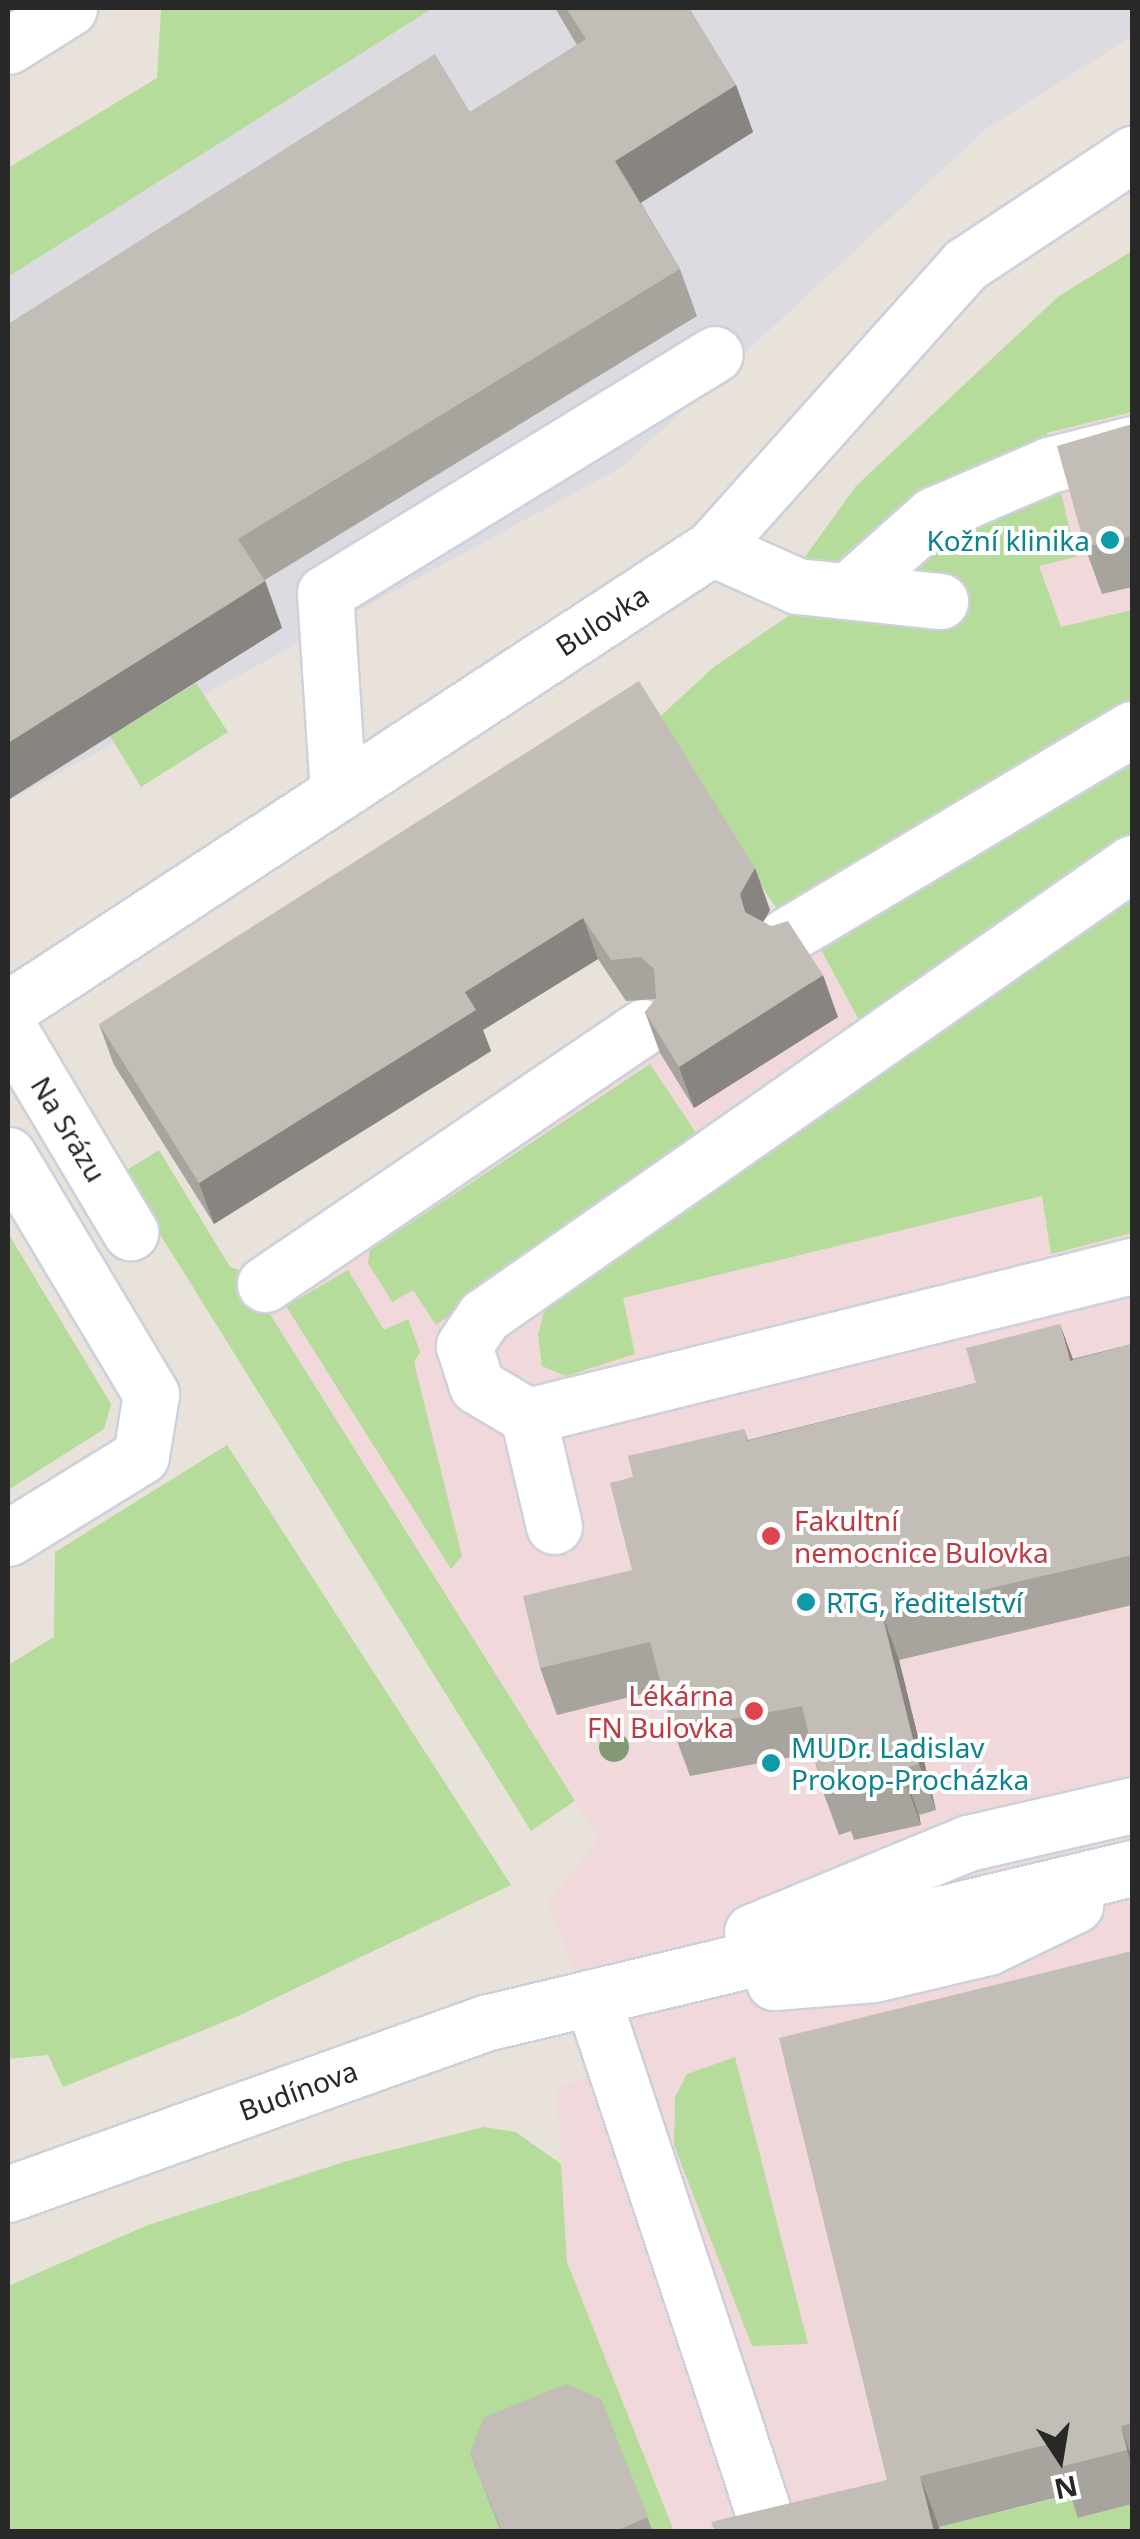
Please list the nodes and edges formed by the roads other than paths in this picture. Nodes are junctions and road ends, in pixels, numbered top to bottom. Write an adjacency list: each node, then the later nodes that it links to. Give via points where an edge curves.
1 (69, 8): 2 (street)
2 (8, 46)
3 (1132, 154): 6 (street, Bulovka, via 965,266)
4 (715, 354): 10 (street, via 325,593)
5 (1132, 444): 7 (street, via 1049,464 933,515)
6 (712, 548): 7 (street, via 770,579); 10 (street, Bulovka)
7 (848, 590): 8 (street)
8 (940, 600)
9 (1132, 729): 12 (street)
10 (338, 793): 13 (street, Bulovka)
11 (1132, 863): 20 (street, via 484,1316 464,1346 477,1386)
12 (786, 936)
13 (8, 1009)
14 (8, 1027): 17 (street, Na Srázu)
15 (644, 1027): 19 (street)
16 (8, 1155): 22 (street, via 151,1394 141,1456)
17 (130, 1232)
18 (1132, 1266): 20 (street)
19 (265, 1284)
20 (528, 1416): 21 (street)
21 (554, 1526)
22 (8, 1538)
23 (1132, 1805): 26 (street, via 968,1843)
24 (1132, 1868): 26 (street)
25 (1132, 1878): 26 (street, via 988,1947 874,1974)
26 (592, 1997): 27 (street, Budínova, via 485,2023); 28 (street)
27 (8, 2194)
28 (762, 2508)

